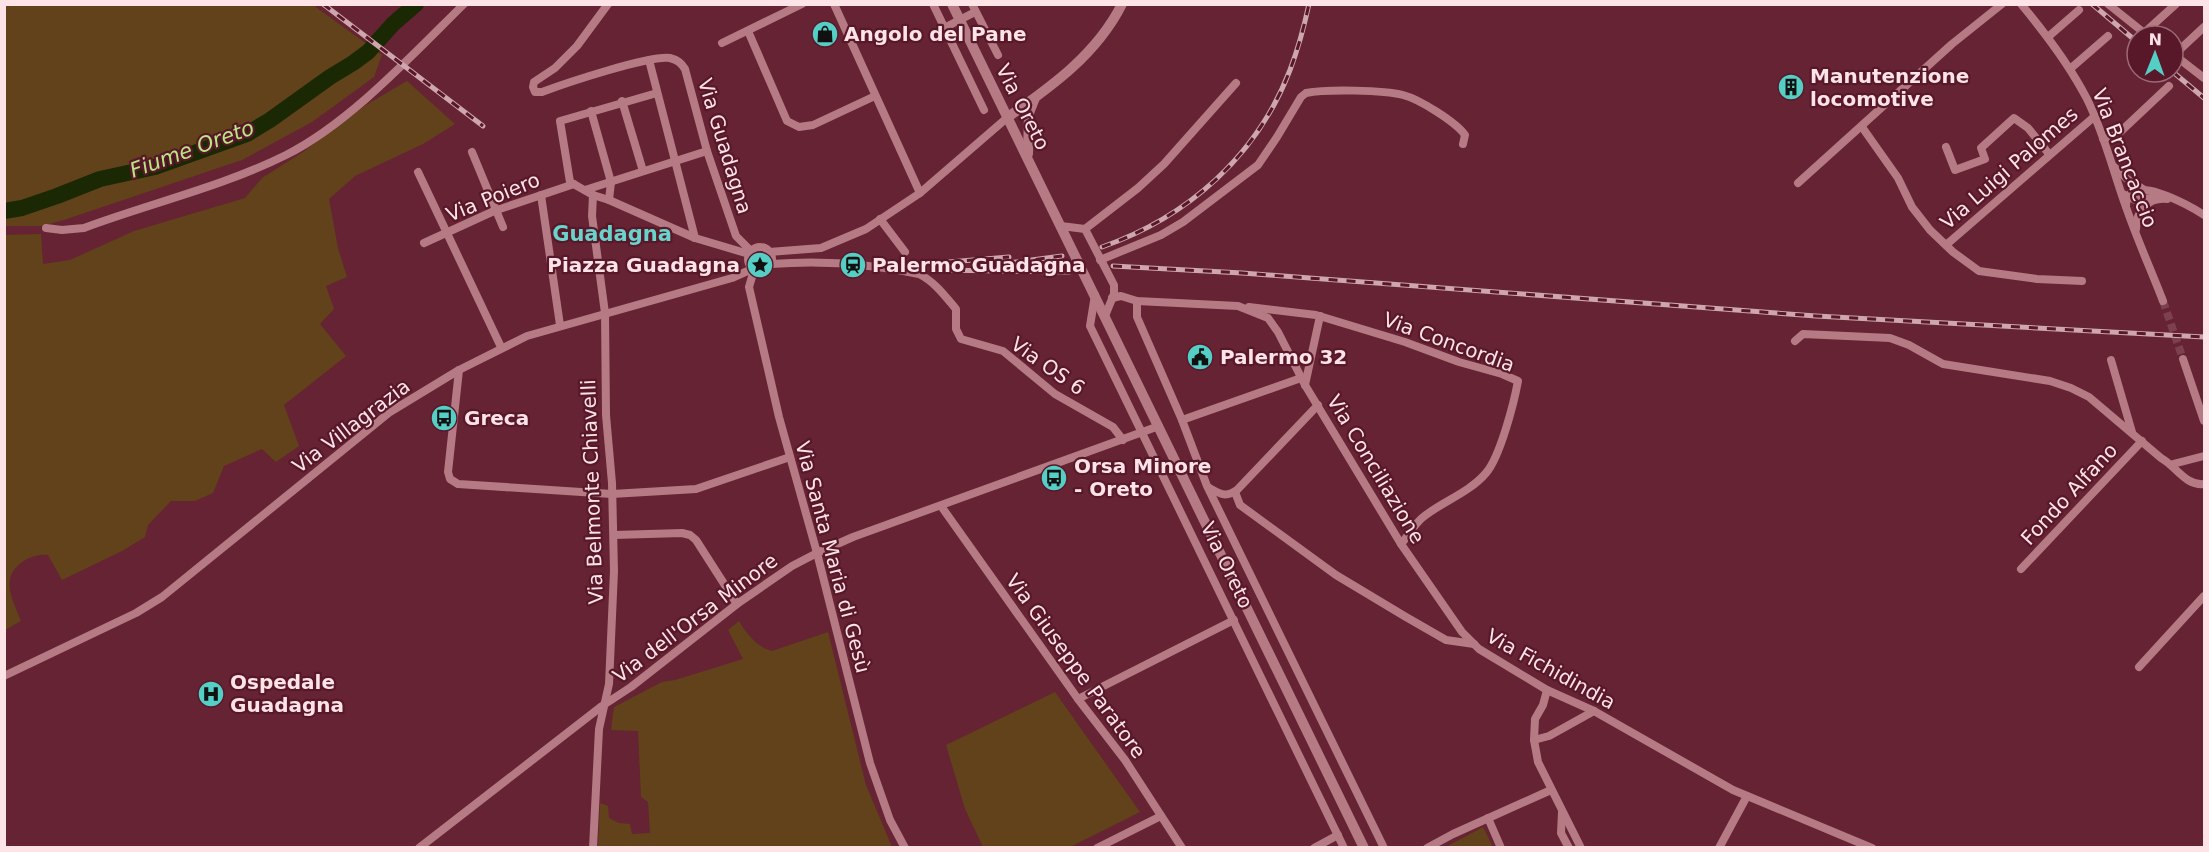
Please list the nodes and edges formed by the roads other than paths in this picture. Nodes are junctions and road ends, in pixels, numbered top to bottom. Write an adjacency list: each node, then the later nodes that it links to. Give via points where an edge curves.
1 (465, 4): 69 (street, via 348,114 288,154 239,177 84,228)
2 (608, 4): 25 (street, Via Guadagna, via 577,46 534,82 535,92)
3 (802, 4): 19 (street)
4 (834, 4): 32 (street)
5 (933, 4): 18 (street, Via Oreto)
6 (952, 4): 14 (street, Via Oreto)
7 (1122, 4): 33 (street, via 1104,36 1085,57)
8 (2002, 4): 39 (street)
9 (2021, 4): 21 (street, Via Brancaccio)
10 (2108, 4): 15 (street)
11 (2176, 4): 16 (street)
12 (974, 8): 14 (street); 24 (street, Via Oreto)
13 (2079, 10): 21 (street)
14 (960, 21): 18 (street); 38 (street, Via Oreto)
15 (2133, 24)
16 (2156, 24)
17 (2205, 27): 23 (street)
18 (944, 28): 35 (street, Via Oreto)
19 (748, 31): 22 (street); 32 (street, via 787,121 799,127 813,125)
20 (2108, 36): 27 (street)
21 (2048, 37): 27 (street, Via Brancaccio)
22 (722, 43)
23 (2185, 45)
24 (998, 55)
25 (649, 60): 31 (street); 43 (street, Via Guadagna, via 671,58 685,69)
26 (2185, 63): 28 (street)
27 (2070, 69): 37 (street, Via Brancaccio)
28 (2205, 78)
29 (1236, 83): 70 (street, via 1164,164)
30 (2169, 86): 40 (street, via 2118,134)
31 (657, 93): 34 (street); 47 (street)
32 (874, 96): 57 (street)
33 (1035, 98): 38 (street); 46 (street, via 1029,113)
34 (622, 101): 36 (street); 49 (street)
35 (984, 110)
36 (591, 111): 51 (street); 52 (street, via 560,121)
37 (2095, 116): 40 (street, Via Brancaccio); 45 (street, Via Luigi Palomes)
38 (1008, 117): 46 (street, Via Oreto); 57 (street)
39 (1862, 127): 53 (street); 75 (street, via 1898,178 1912,207)
40 (2103, 139): 48 (street, Via Brancaccio)
41 (1463, 144): 79 (street, via 1465,135 1455,124 1405,96 1306,93 1258,165 1183,222)
42 (1946, 147): 45 (street, via 1955,170 1985,159 1981,148 2014,118 2028,128)
43 (707, 151): 47 (street); 76 (street, Via Guadagna, via 736,236)
44 (472, 152): 64 (street)
45 (2049, 154): 75 (street, Via Luigi Palomes)
46 (1028, 156): 67 (street, Via Oreto)
47 (675, 160): 49 (street); 73 (street)
48 (2110, 160): 54 (street, Via Brancaccio); 55 (street, via 2119,173)
49 (644, 171): 51 (street)
50 (418, 172): 71 (street)
51 (611, 182): 56 (street); 61 (street)
52 (572, 183): 56 (street); 58 (street, Via Poiero)
53 (1798, 183)
54 (2120, 188): 59 (street); 63 (street, Via Brancaccio)
55 (2143, 189): 59 (street, via 2132,191); 62 (street)
56 (589, 193): 61 (street); 88 (street, Via Belmonte Chiavelli)
57 (920, 193): 66 (street)
58 (541, 195): 64 (street, Via Poiero); 91 (street)
59 (2127, 197): 60 (street); 63 (street)
60 (2159, 199): 62 (street); 72 (street, via 2142,208)
61 (609, 200): 73 (street)
62 (2173, 200): 65 (street)
63 (2126, 207): 72 (street, Via Brancaccio)
64 (494, 211): 68 (street); 71 (street, Via Poiero)
65 (2205, 215)
66 (880, 219): 77 (street, via 867,229 821,248); 78 (street)
67 (1061, 226): 70 (street); 83 (street, Via Oreto)
68 (503, 227)
69 (46, 228)
70 (1084, 230): 79 (street)
71 (446, 233): 74 (street, Via Poiero); 93 (street)
72 (2136, 236): 86 (street, Via Brancaccio)
73 (694, 238): 76 (street)
74 (424, 243)
75 (1946, 245): 82 (street, via 1979,272)
76 (750, 252): 77 (street, via 763,248); 81 (street, via 748,262)
77 (770, 252): 80 (street)
78 (905, 252)
79 (1100, 260): 84 (street, via 1114,285)
80 (771, 264): 81 (street, via 763,271); 104 (street, Via OS 6, via 862,263 926,277 956,309 956,329 961,339 1003,351 1055,394 1113,428)
81 (753, 270): 88 (street, Via Villagrazia); 106 (street, Via Santa Maria di Gesù, via 748,287)
82 (2082, 281)
83 (1095, 295): 89 (street, Via Oreto); 102 (street, Via Oreto, via 1090,326)
84 (1112, 298): 85 (street, Via Conciliazione, via 1121,296); 89 (street)
85 (1137, 301): 87 (street, Via Conciliazione); 99 (street, Via Oreto, via 1137,318)
86 (2163, 301)
87 (1238, 306): 90 (street, Via Concordia); 97 (street, Via Conciliazione, via 1268,318)
88 (604, 314): 91 (street, Via Villagrazia); 112 (street, Via Belmonte Chiavelli)
89 (1105, 316): 101 (street, Via Oreto)
90 (1320, 316): 97 (street); 115 (street, Via Concordia, via 1518,381 1501,441 1487,472 1421,519)
91 (560, 325): 93 (street, Via Villagrazia)
92 (1795, 341): 103 (street, via 1803,334 1890,338 1943,364 2050,381 2089,397)
93 (501, 347): 96 (street, Via Villagrazia)
94 (2184, 359): 100 (street)
95 (2111, 360): 103 (street)
96 (459, 370): 112 (street, via 450,479 458,484); 123 (street, Via Villagrazia, via 390,412 162,597)
97 (1303, 381): 98 (street, Via Conciliazione); 99 (street)
98 (1318, 405): 111 (street); 115 (street, Via Conciliazione)
99 (1182, 420): 110 (street, Via Oreto)
100 (2205, 421)
101 (1159, 426): 102 (street, Via dell'Orsa Minore); 144 (street, Via Oreto)
102 (1142, 432): 104 (street, Via dell'Orsa Minore); 120 (street, Via Oreto)
103 (2132, 433): 105 (street)
104 (1123, 440): 113 (street, Via dell'Orsa Minore)
105 (2142, 441): 108 (street); 117 (street, Fondo Alfano)
106 (790, 456): 112 (street, via 696,489); 116 (street, Via Santa Maria di Gesù)
107 (2205, 456): 108 (street)
108 (2173, 465): 109 (street, via 2182,477)
109 (2205, 484)
110 (1207, 486): 111 (street, via 1218,494); 145 (street, Via Oreto)
111 (1235, 492): 121 (street, Via Fichidindia, via 1240,505 1336,575 1446,640)
112 (612, 494): 114 (street, Via Belmonte Chiavelli)
113 (941, 506): 116 (street, Via dell'Orsa Minore); 125 (street, Via Giuseppe Paratore)
114 (614, 534): 119 (street, via 690,535); 126 (street, Via Belmonte Chiavelli, via 609,684)
115 (1401, 544): 121 (street, Via Conciliazione, via 1441,604)
116 (817, 553): 119 (street, Via dell'Orsa Minore); 139 (street, Via Santa Maria di Gesù, via 870,763 890,820)
117 (2021, 569)
118 (2205, 596): 122 (street)
119 (737, 604): 126 (street, Via dell'Orsa Minore)
120 (1234, 620): 125 (street); 134 (street, Via Oreto)
121 (1474, 644): 124 (street, Via Fichidindia)
122 (2139, 667)
123 (4, 676)
124 (1547, 690): 127 (street, Via Fichidindia); 128 (street, via 1535,719)
125 (1078, 699): 132 (street, Via Giuseppe Paratore, via 1125,760)
126 (603, 706): 137 (street, Via dell'Orsa Minore); 138 (street, Via Belmonte Chiavelli)
127 (1594, 711): 128 (street); 130 (street, Via Fichidindia)
128 (1534, 740): 129 (street, via 1538,762)
129 (1551, 790): 131 (street); 133 (street)
130 (1747, 796): 149 (street); 150 (street, Via Fichidindia)
131 (1562, 811): 136 (street); 148 (street)
132 (1161, 816): 140 (street); 141 (street, Via Giuseppe Paratore)
133 (1488, 818): 135 (street); 147 (street)
134 (1338, 835): 142 (street); 143 (street, Via Oreto)
135 (1437, 845): 146 (street)
136 (1565, 846)
137 (419, 848)
138 (593, 848)
139 (905, 848)
140 (1097, 848)
141 (1182, 848)
142 (1314, 848)
143 (1344, 848)
144 (1364, 848)
145 (1384, 848)
146 (1427, 848)
147 (1501, 848)
148 (1581, 848)
149 (1719, 848)
150 (1872, 848)

